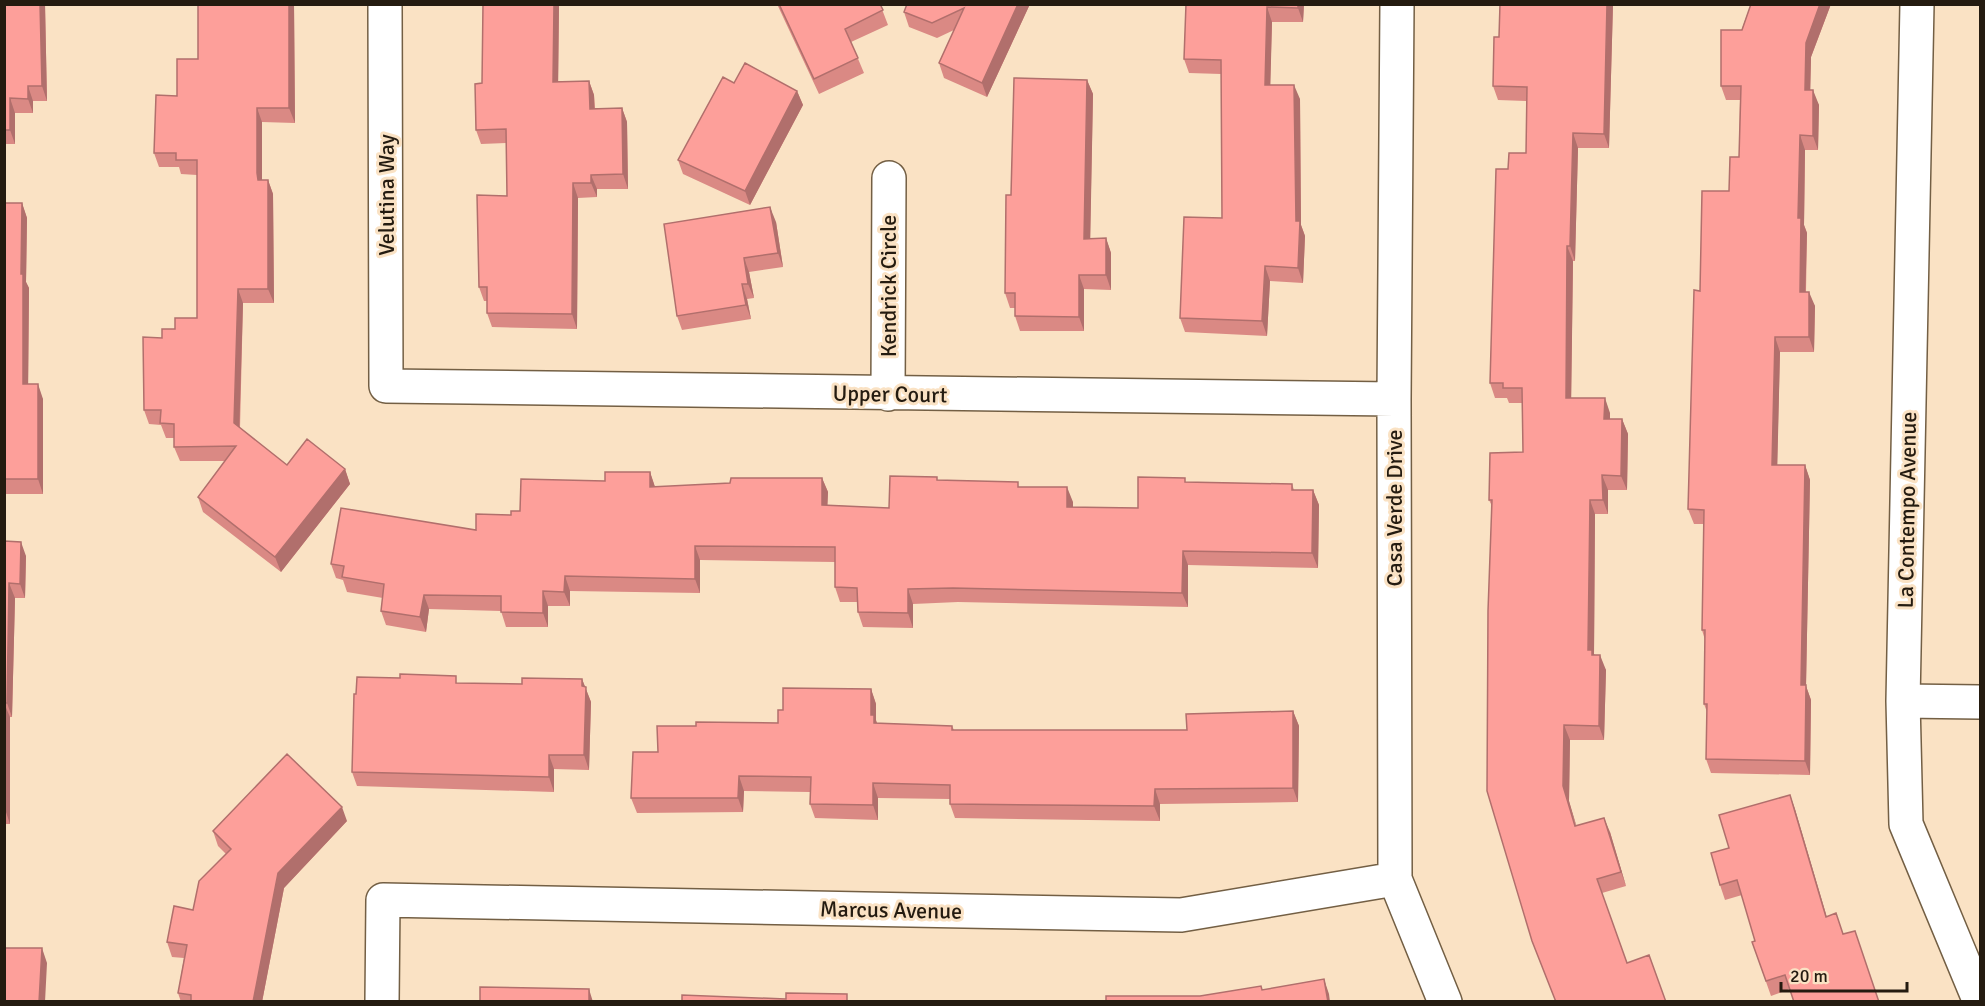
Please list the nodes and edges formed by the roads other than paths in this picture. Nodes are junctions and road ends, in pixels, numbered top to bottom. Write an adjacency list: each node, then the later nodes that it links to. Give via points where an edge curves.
1 (386, 4): 5 (street, Velutina Way)
2 (1397, 4): 7 (street, Casa Verde Drive)
3 (1917, 4): 8 (street, La Contempo Avenue)
4 (889, 178): 6 (street, Kendrick Circle)
5 (386, 386): 6 (street, Upper Court)
6 (888, 394): 7 (street, Upper Court)
7 (1394, 399): 10 (street, Casa Verde Drive)
8 (1903, 701): 9 (street); 13 (street, La Contempo Avenue, via 1906,824)
9 (1980, 702)
10 (1395, 879): 11 (street, Marcus Avenue, via 1181,915 383,900); 12 (street, Casa Verde Drive)
11 (382, 1002)
12 (1445, 1002)
13 (1980, 1002)

